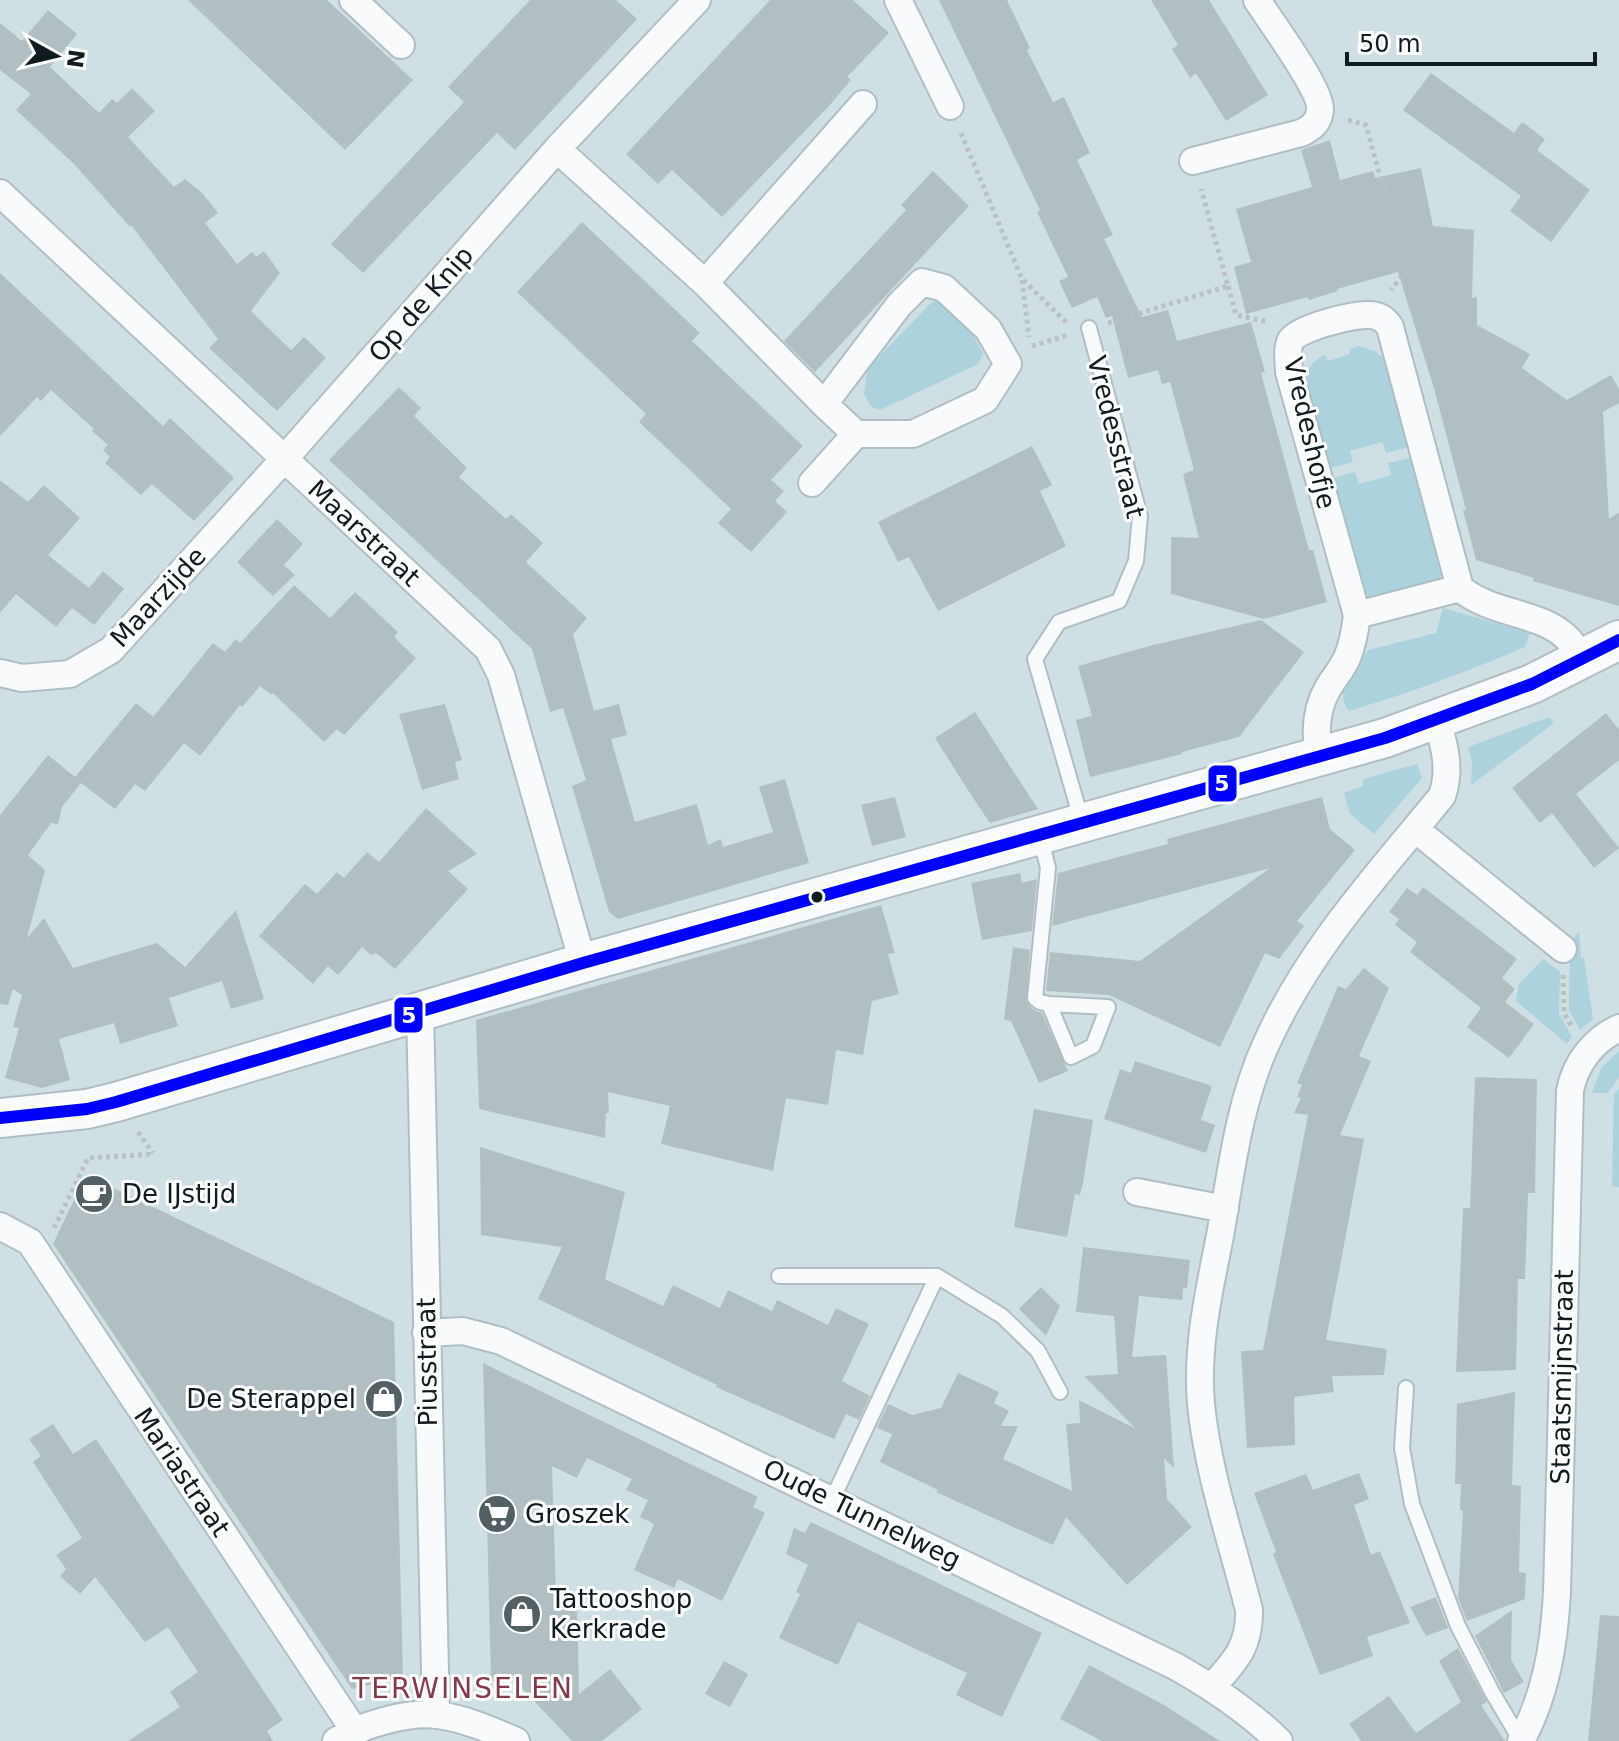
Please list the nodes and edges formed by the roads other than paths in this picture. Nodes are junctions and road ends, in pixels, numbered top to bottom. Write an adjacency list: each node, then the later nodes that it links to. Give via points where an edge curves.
1 (353, 0): 5 (street)
2 (697, 0): 8 (street, Op de Knip)
3 (898, 0): 7 (street)
4 (1257, 0): 9 (street, via 1319,97 1320,112 1312,127 1301,133)
5 (401, 45)
6 (863, 104): 11 (street)
7 (950, 106)
8 (557, 149): 11 (street); 15 (street, Op de Knip)
9 (1193, 161)
10 (0, 193): 15 (street, Maarstraat)
11 (705, 283): 13 (street)
12 (1083, 330): 24 (lane, Vredesstraat, via 1140,516 1136,561 1119,601 1059,622 1035,659)
13 (824, 404): 14 (street); 14 (street, via 922,282 944,288 988,329 1008,364 985,400 913,434)
14 (856, 434): 16 (street)
15 (285, 458): 21 (street, Maarzijde, via 111,650 70,674 22,678); 28 (street, Maarstraat, via 488,649 501,675)
16 (812, 483)
17 (1460, 588): 18 (street); 18 (street, Vredeshofje, via 1390,327 1365,314 1302,330 1290,341 1289,372); 20 (street, via 1487,606 1556,630)
18 (1357, 615): 23 (street, Vredeshofje, via 1354,639 1318,716)
19 (1619, 640): 20 (street)
20 (1582, 658): 22 (street)
21 (0, 673)
22 (1437, 721): 23 (street); 25 (street, via 1448,780)
23 (1319, 757): 24 (street)
24 (1082, 823): 26 (street)
25 (1415, 829): 27 (street); 34 (street, via 1304,971 1265,1044 1246,1101)
26 (1039, 833): 28 (street); 29 (lane, via 1048,868 1034,990 1035,998)
27 (1563, 949)
28 (583, 963): 30 (street)
29 (1049, 1004): 29 (lane, via 1071,1057 1093,1046 1108,1007)
30 (420, 1010): 32 (street, via 101,1106); 38 (street, Piusstraat)
31 (1619, 1028): 47 (street, Staatsmijnstraat, via 1588,1051 1573,1075 1568,1108 1554,1643 1544,1686)
32 (0, 1118)
33 (1137, 1192): 34 (street)
34 (1225, 1209): 42 (street, via 1203,1323 1200,1384 1211,1462 1250,1625 1242,1651)
35 (0, 1226): 44 (street, Mariastraat, via 30,1242)
36 (779, 1276): 37 (lane)
37 (937, 1276): 40 (lane, via 1002,1316 1038,1351); 41 (lane)
38 (426, 1333): 41 (street, Oude Tunnelweg, via 463,1331 501,1341); 43 (street, Piusstraat)
39 (1406, 1388): 47 (lane, via 1402,1448 1412,1504 1458,1626)
40 (1060, 1392)
41 (832, 1500): 42 (street, Oude Tunnelweg)
42 (1212, 1687): 46 (street, Oude Tunnelweg)
43 (436, 1715): 44 (street, via 395,1719); 45 (street, via 480,1725)
44 (345, 1735)
45 (516, 1741)
46 (1279, 1741)
47 (1521, 1741)

